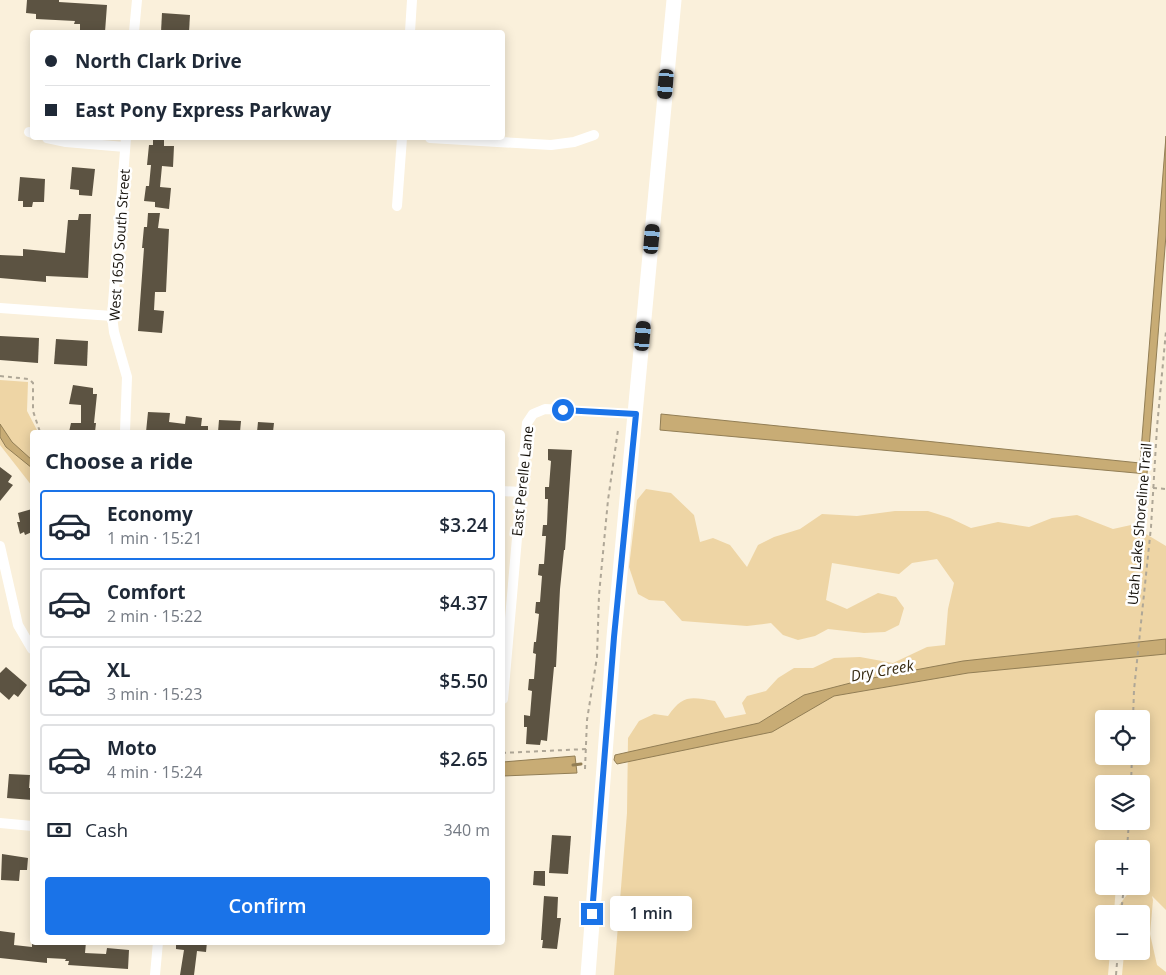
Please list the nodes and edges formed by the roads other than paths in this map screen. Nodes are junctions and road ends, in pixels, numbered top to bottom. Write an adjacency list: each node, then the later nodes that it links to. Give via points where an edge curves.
1 (137, 0): 4 (street)
2 (412, 0): 5 (street)
3 (674, 0): 14 (street)
4 (134, 30)
5 (410, 30)
6 (594, 135): 9 (street, via 551,145)
7 (56, 140): 10 (street)
8 (402, 140): 11 (street)
9 (465, 140)
10 (126, 142): 13 (street, West 1650 South Street)
11 (397, 206)
12 (0, 308): 13 (street)
13 (112, 316): 15 (street, West 1650 South Street, via 128,381)
14 (636, 414): 17 (street, East Perelle Lane, via 545,409 533,414 526,426); 25 (street, via 614,637)
15 (125, 430)
16 (505, 491): 17 (street)
17 (520, 492): 20 (street, East Perelle Lane)
18 (0, 546): 19 (street, via 18,626)
19 (30, 646)
20 (505, 651)
21 (0, 823): 22 (street)
22 (30, 826)
23 (158, 945): 24 (street)
24 (155, 975)
25 (588, 975)

